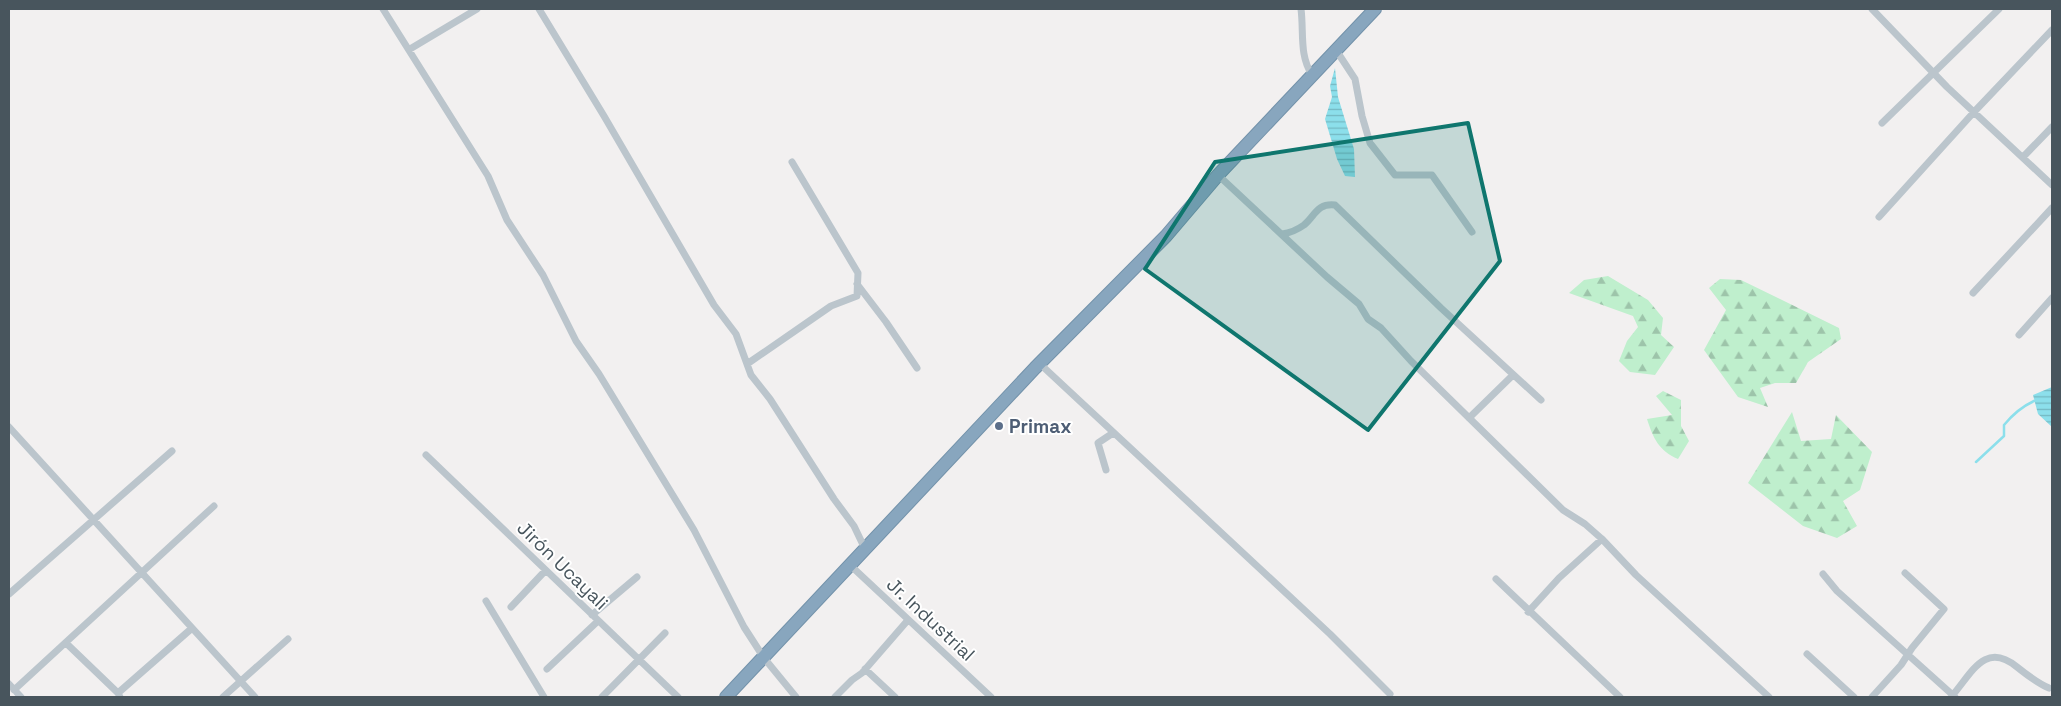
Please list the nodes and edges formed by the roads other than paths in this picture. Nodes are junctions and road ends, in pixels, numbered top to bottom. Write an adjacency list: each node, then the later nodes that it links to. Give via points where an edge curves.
1 (383, 9): 9 (street)
2 (477, 9): 9 (street)
3 (539, 9): 29 (street, via 714,305 736,334)
4 (1301, 9): 12 (street, via 1302,52)
5 (1375, 9): 10 (highway)
6 (1872, 9): 11 (street)
7 (1999, 9): 11 (street)
8 (2052, 30): 13 (street)
9 (410, 50): 63 (street, via 488,176 507,220 543,275 576,341 694,530)
10 (1336, 50): 12 (highway); 22 (street, via 1355,79 1370,143 1395,175 1432,175)
11 (1933, 72): 13 (street); 14 (street)
12 (1312, 75): 18 (highway)
13 (1974, 112): 16 (street); 21 (street)
14 (1882, 123)
15 (2052, 127): 16 (street)
16 (2023, 157): 19 (street)
17 (792, 162): 24 (street, via 858,273)
18 (1218, 175): 23 (street); 28 (highway, via 1156,247)
19 (2052, 185)
20 (2052, 208): 25 (street)
21 (1879, 217)
22 (1472, 232)
23 (1282, 234): 31 (street, via 1304,225 1327,204 1335,205); 33 (street, via 1359,304 1368,319 1381,328)
24 (857, 284): 29 (street, via 857,296 831,306); 30 (street)
25 (1973, 293)
26 (2052, 298): 27 (street)
27 (2019, 335)
28 (1039, 363): 35 (street); 42 (highway)
29 (747, 364): 42 (street, via 751,375 854,526)
30 (917, 368)
31 (1513, 375): 32 (street); 33 (street)
32 (1541, 400)
33 (1469, 418): 41 (street, via 1563,510)
34 (9, 428): 40 (street)
35 (1113, 433): 38 (street, via 1096,442); 71 (street, via 1330,634)
36 (172, 451): 40 (street)
37 (426, 455): 44 (street, Jirón Ucayali)
38 (1106, 470)
39 (214, 506): 45 (street)
40 (93, 522): 45 (street); 50 (street)
41 (1602, 539): 53 (street); 85 (street)
42 (865, 549): 43 (highway)
43 (850, 565): 55 (street, Jr. Industrial); 63 (highway)
44 (545, 571): 52 (street); 54 (street, Jirón Ucayali)
45 (140, 573): 57 (street); 60 (street)
46 (1905, 573): 62 (street, via 1944,610)
47 (1822, 574): 62 (street)
48 (637, 577): 54 (street)
49 (1496, 579): 53 (street)
50 (9, 594)
51 (486, 601): 76 (street)
52 (511, 607)
53 (1528, 612): 84 (street)
54 (592, 616): 56 (street, Jirón Ucayali)
55 (908, 620): 66 (street); 83 (street, Jr. Industrial)
56 (598, 621): 64 (street, Jirón Ucayali); 65 (street)
57 (191, 629): 67 (street); 72 (street)
58 (665, 633): 64 (street)
59 (288, 639): 67 (street)
60 (66, 642): 70 (street); 72 (street)
61 (1807, 654): 86 (street)
62 (1908, 654): 87 (street); 88 (street)
63 (764, 658): 79 (highway); 80 (street)
64 (638, 660): 77 (street); 78 (street, Jirón Ucayali)
65 (547, 669)
66 (866, 669): 81 (street); 82 (street)
67 (240, 682): 74 (street); 75 (street)
68 (9, 684): 70 (street)
69 (2049, 688): 88 (street, via 2010,662 1987,657)
70 (14, 690): 73 (street)
71 (1390, 694)
72 (119, 695)
73 (21, 697)
74 (223, 697)
75 (255, 697)
76 (544, 697)
77 (602, 697)
78 (678, 697)
79 (726, 697)
80 (796, 697)
81 (835, 697)
82 (895, 697)
83 (991, 697)
84 (1620, 697)
85 (1769, 697)
86 (1854, 697)
87 (1872, 697)
88 (1953, 697)

